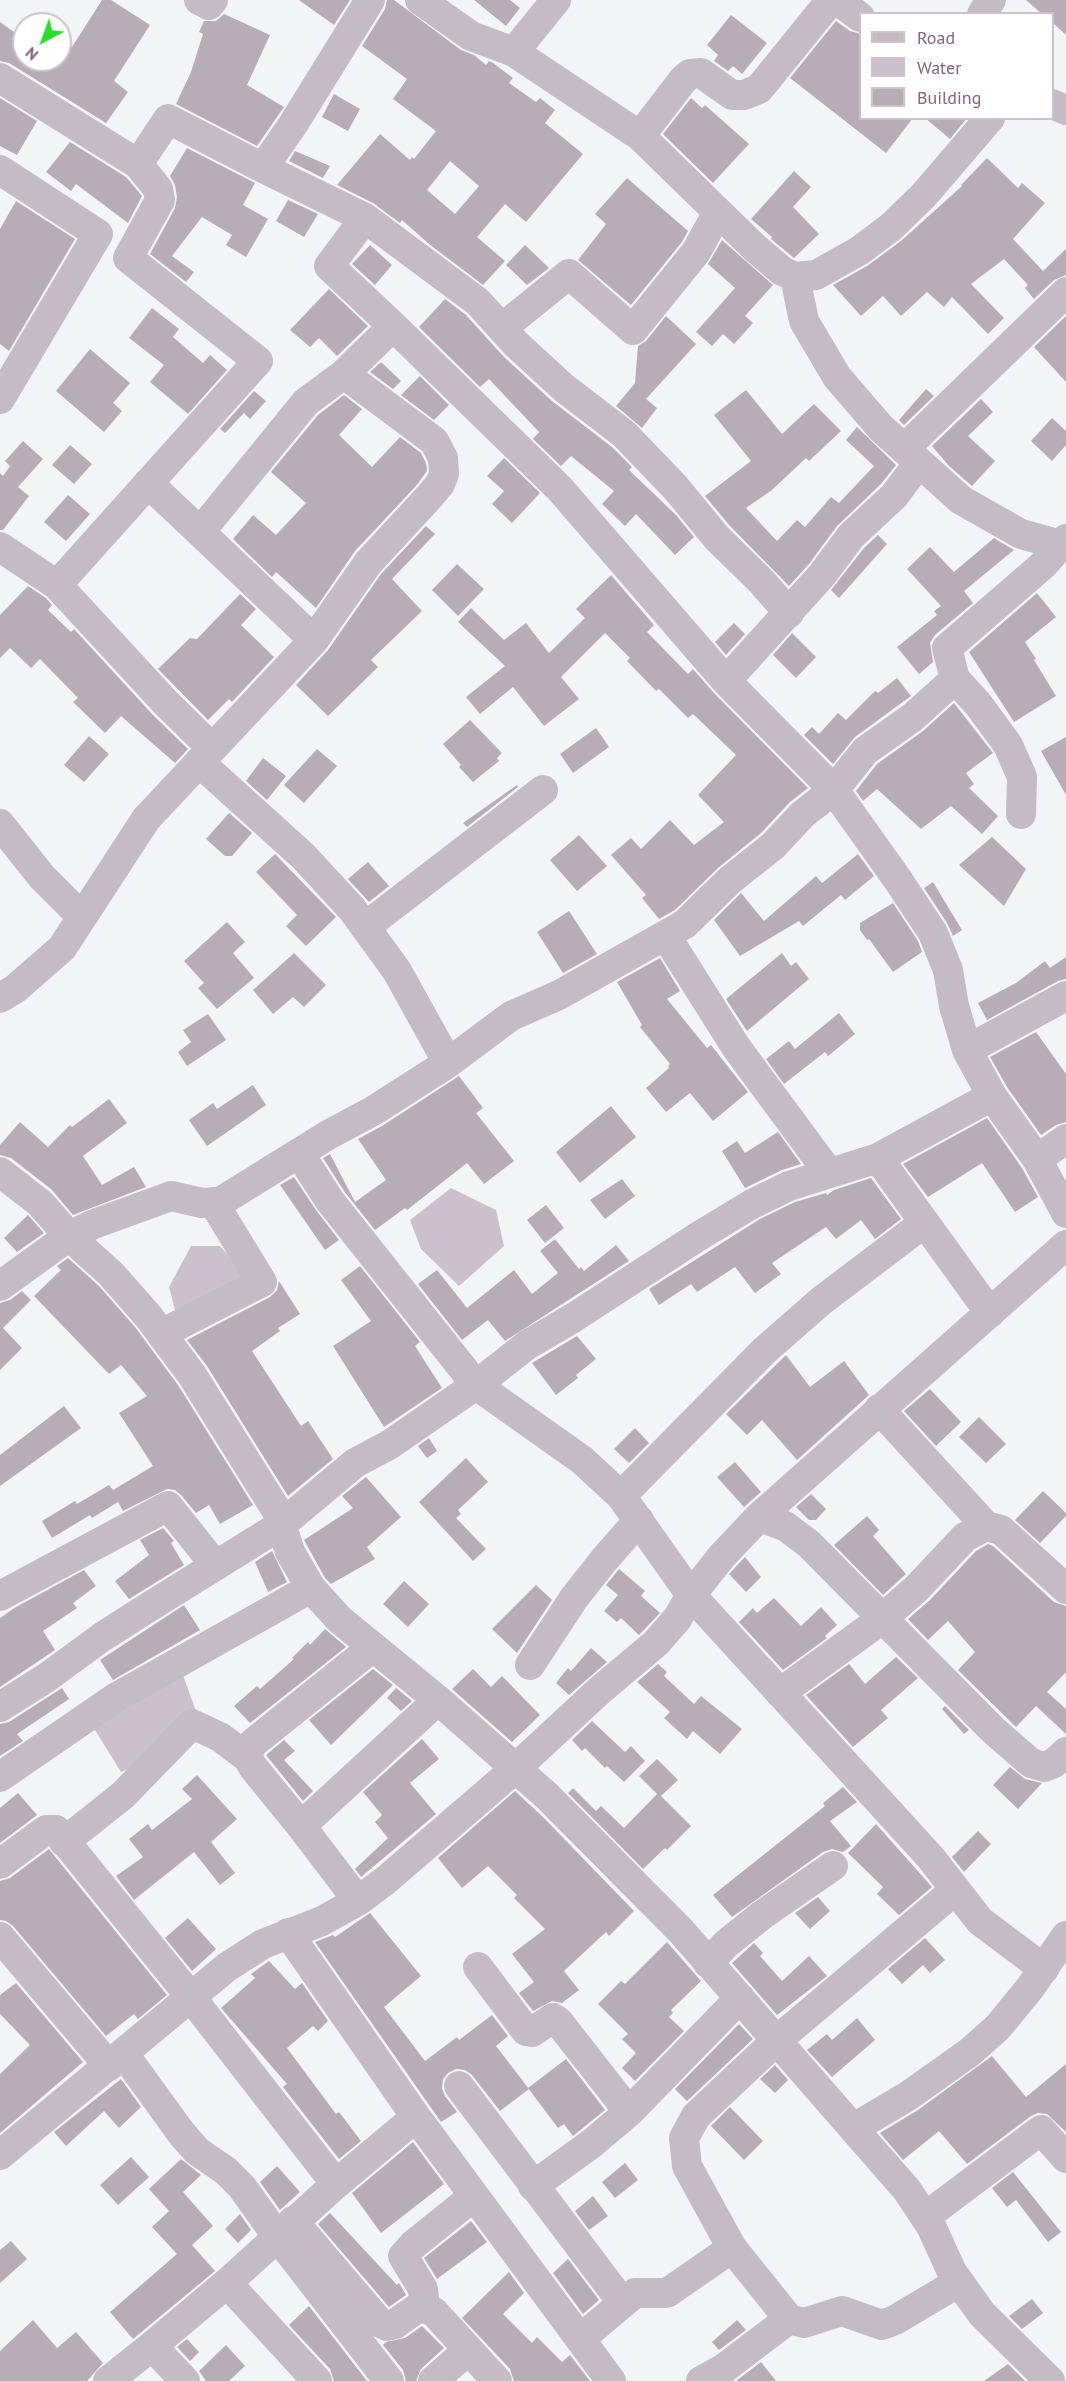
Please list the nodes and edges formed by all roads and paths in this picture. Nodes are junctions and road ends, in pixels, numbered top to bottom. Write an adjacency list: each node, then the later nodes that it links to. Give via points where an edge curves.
1 (199, 0): 2 (street, via 209,5)
2 (213, 0)
3 (370, 0): 14 (street)
4 (420, 0): 9 (street, via 471,36)
5 (556, 0): 9 (street)
6 (831, 0): 12 (street, via 759,89 744,95 732,94 700,73 690,74)
7 (837, 0): 8 (street)
8 (859, 16)
9 (514, 52): 12 (street)
10 (0, 78): 13 (street)
11 (988, 120): 18 (street, via 891,227 816,275)
12 (640, 136): 16 (street)
13 (138, 164): 14 (street, via 168,118); 25 (street, via 158,189 160,200 128,258 258,361)
14 (263, 168): 17 (street)
15 (0, 170): 23 (street, via 98,234)
16 (718, 212): 18 (street, via 782,271); 21 (street, via 696,252 633,330 569,274)
17 (365, 218): 20 (street, via 329,266); 21 (street, via 478,302)
18 (795, 277): 24 (street, via 804,321 837,377)
19 (1066, 292): 24 (street)
20 (393, 326): 22 (street); 33 (street, via 560,489)
21 (502, 328): 30 (street, via 564,388 624,434)
22 (344, 374): 26 (street, via 306,402); 31 (street, via 434,441 443,458 444,474 429,497 368,563)
23 (0, 399)
24 (911, 456): 27 (street, via 961,500 1021,534); 30 (street, via 894,496 851,536)
25 (148, 483): 26 (street); 29 (street)
26 (200, 532): 31 (street)
27 (1064, 542): 32 (street, via 947,648)
28 (0, 547): 29 (street)
29 (57, 585): 34 (street, via 166,703)
30 (789, 614): 33 (street)
31 (314, 640): 34 (street)
32 (956, 679): 36 (street, via 913,717 865,751); 37 (street, via 1008,745 1022,777)
33 (726, 681): 36 (street)
34 (206, 755): 39 (street, via 146,819); 40 (street)
35 (543, 790): 40 (street)
36 (834, 790): 41 (street, via 685,924); 44 (street, via 933,933 948,970)
37 (1021, 814)
38 (0, 824): 39 (street)
39 (82, 917): 43 (street, via 62,948)
40 (365, 927): 45 (street, via 397,971)
41 (666, 936): 45 (street, via 559,995 511,1016); 52 (street, via 736,1047)
42 (1066, 996): 44 (street)
43 (0, 998)
44 (967, 1050): 46 (street)
45 (448, 1063): 48 (street)
46 (992, 1096): 49 (street); 50 (street)
47 (1066, 1139): 50 (street)
48 (299, 1153): 53 (street, via 220,1202); 61 (street, via 330,1201)
49 (878, 1158): 52 (street); 55 (street)
50 (1037, 1159): 54 (street)
51 (0, 1172): 56 (street, via 40,1203)
52 (829, 1173): 61 (street, via 752,1204 708,1230 527,1345)
53 (213, 1202): 56 (street, via 171,1196); 60 (street, via 262,1282)
54 (1066, 1213)
55 (924, 1223): 59 (street); 63 (street, via 821,1301 764,1351)
56 (69, 1236): 58 (street); 60 (street, via 111,1274)
57 (1066, 1245): 59 (street)
58 (0, 1287)
59 (990, 1313): 62 (street)
60 (161, 1334): 66 (street, via 192,1375 277,1511)
61 (476, 1385): 63 (street, via 582,1460); 66 (street, via 389,1445 355,1463)
62 (879, 1409): 64 (street); 67 (street)
63 (621, 1496): 65 (street)
64 (759, 1516): 71 (street); 73 (street, via 785,1526 809,1544)
65 (639, 1520): 71 (street); 75 (street, via 574,1598)
66 (281, 1525): 68 (street); 69 (street, via 290,1552)
67 (986, 1526): 70 (street, via 1001,1530); 73 (street, via 965,1537)
68 (215, 1565): 72 (street, via 168,1506); 78 (street)
69 (311, 1588): 74 (street, via 339,1619); 82 (street, via 115,1698)
70 (1066, 1588)
71 (691, 1595): 76 (street); 81 (street, via 656,1643)
72 (0, 1596)
73 (882, 1619): 76 (street); 79 (street, via 1031,1763 1044,1767)
74 (373, 1647): 77 (street); 80 (street, via 254,1743)
75 (530, 1665)
76 (780, 1693): 87 (street, via 931,1858)
77 (438, 1700): 81 (street); 83 (street)
78 (0, 1707)
79 (1066, 1752)
80 (248, 1758): 83 (street); 84 (street, via 220,1737 192,1724 123,1795)
81 (516, 1768): 88 (street); 92 (street, via 644,1892)
82 (0, 1778)
83 (301, 1826): 88 (street)
84 (64, 1842): 85 (street, via 56,1830 46,1830); 95 (street)
85 (0, 1864)
86 (833, 1866): 92 (street, via 762,1915)
87 (954, 1891): 94 (street, via 980,1921); 97 (street)
88 (358, 1901): 89 (street)
89 (288, 1933): 95 (street, via 226,1967); 101 (street)
90 (1066, 1936): 94 (street)
91 (0, 1937): 98 (street)
92 (708, 1963): 96 (street)
93 (478, 1967): 100 (street, via 526,2031 532,2032 553,2018 558,2021)
94 (1044, 1970): 102 (street, via 998,2027 969,2052 908,2096)
95 (190, 1996): 98 (street); 105 (street)
96 (740, 1998): 97 (street); 100 (street)
97 (776, 2041): 102 (street); 110 (street, via 696,2116 684,2138 687,2166)
98 (116, 2060): 103 (street); 109 (street, via 197,2151 226,2171)
99 (459, 2086): 106 (street)
100 (629, 2112): 106 (street)
101 (416, 2117): 105 (street); 107 (street)
102 (854, 2128): 108 (street, via 908,2190)
103 (2, 2149)
104 (1066, 2158): 108 (street, via 1041,2130)
105 (336, 2184): 109 (street)
106 (533, 2186): 113 (street)
107 (474, 2196): 114 (street, via 403,2256 423,2289); 116 (street)
108 (925, 2217): 111 (street)
109 (285, 2228): 112 (street); 114 (street, via 379,2322 395,2324); 122 (street)
110 (732, 2248): 113 (street, via 667,2293 635,2293); 115 (street)
111 (959, 2282): 115 (street, via 882,2325 842,2311 804,2323); 127 (street, via 982,2314)
112 (227, 2283): 117 (street); 121 (street)
113 (622, 2302): 116 (street)
114 (424, 2308): 118 (street, via 434,2312)
115 (789, 2319): 126 (street)
116 (580, 2339): 125 (street)
117 (152, 2346): 119 (street); 120 (street)
118 (467, 2351): 123 (street); 124 (street)
119 (108, 2381)
120 (185, 2381)
121 (317, 2381)
122 (389, 2381)
123 (433, 2381)
124 (497, 2381)
125 (611, 2381)
126 (701, 2381)
127 (1050, 2381)

